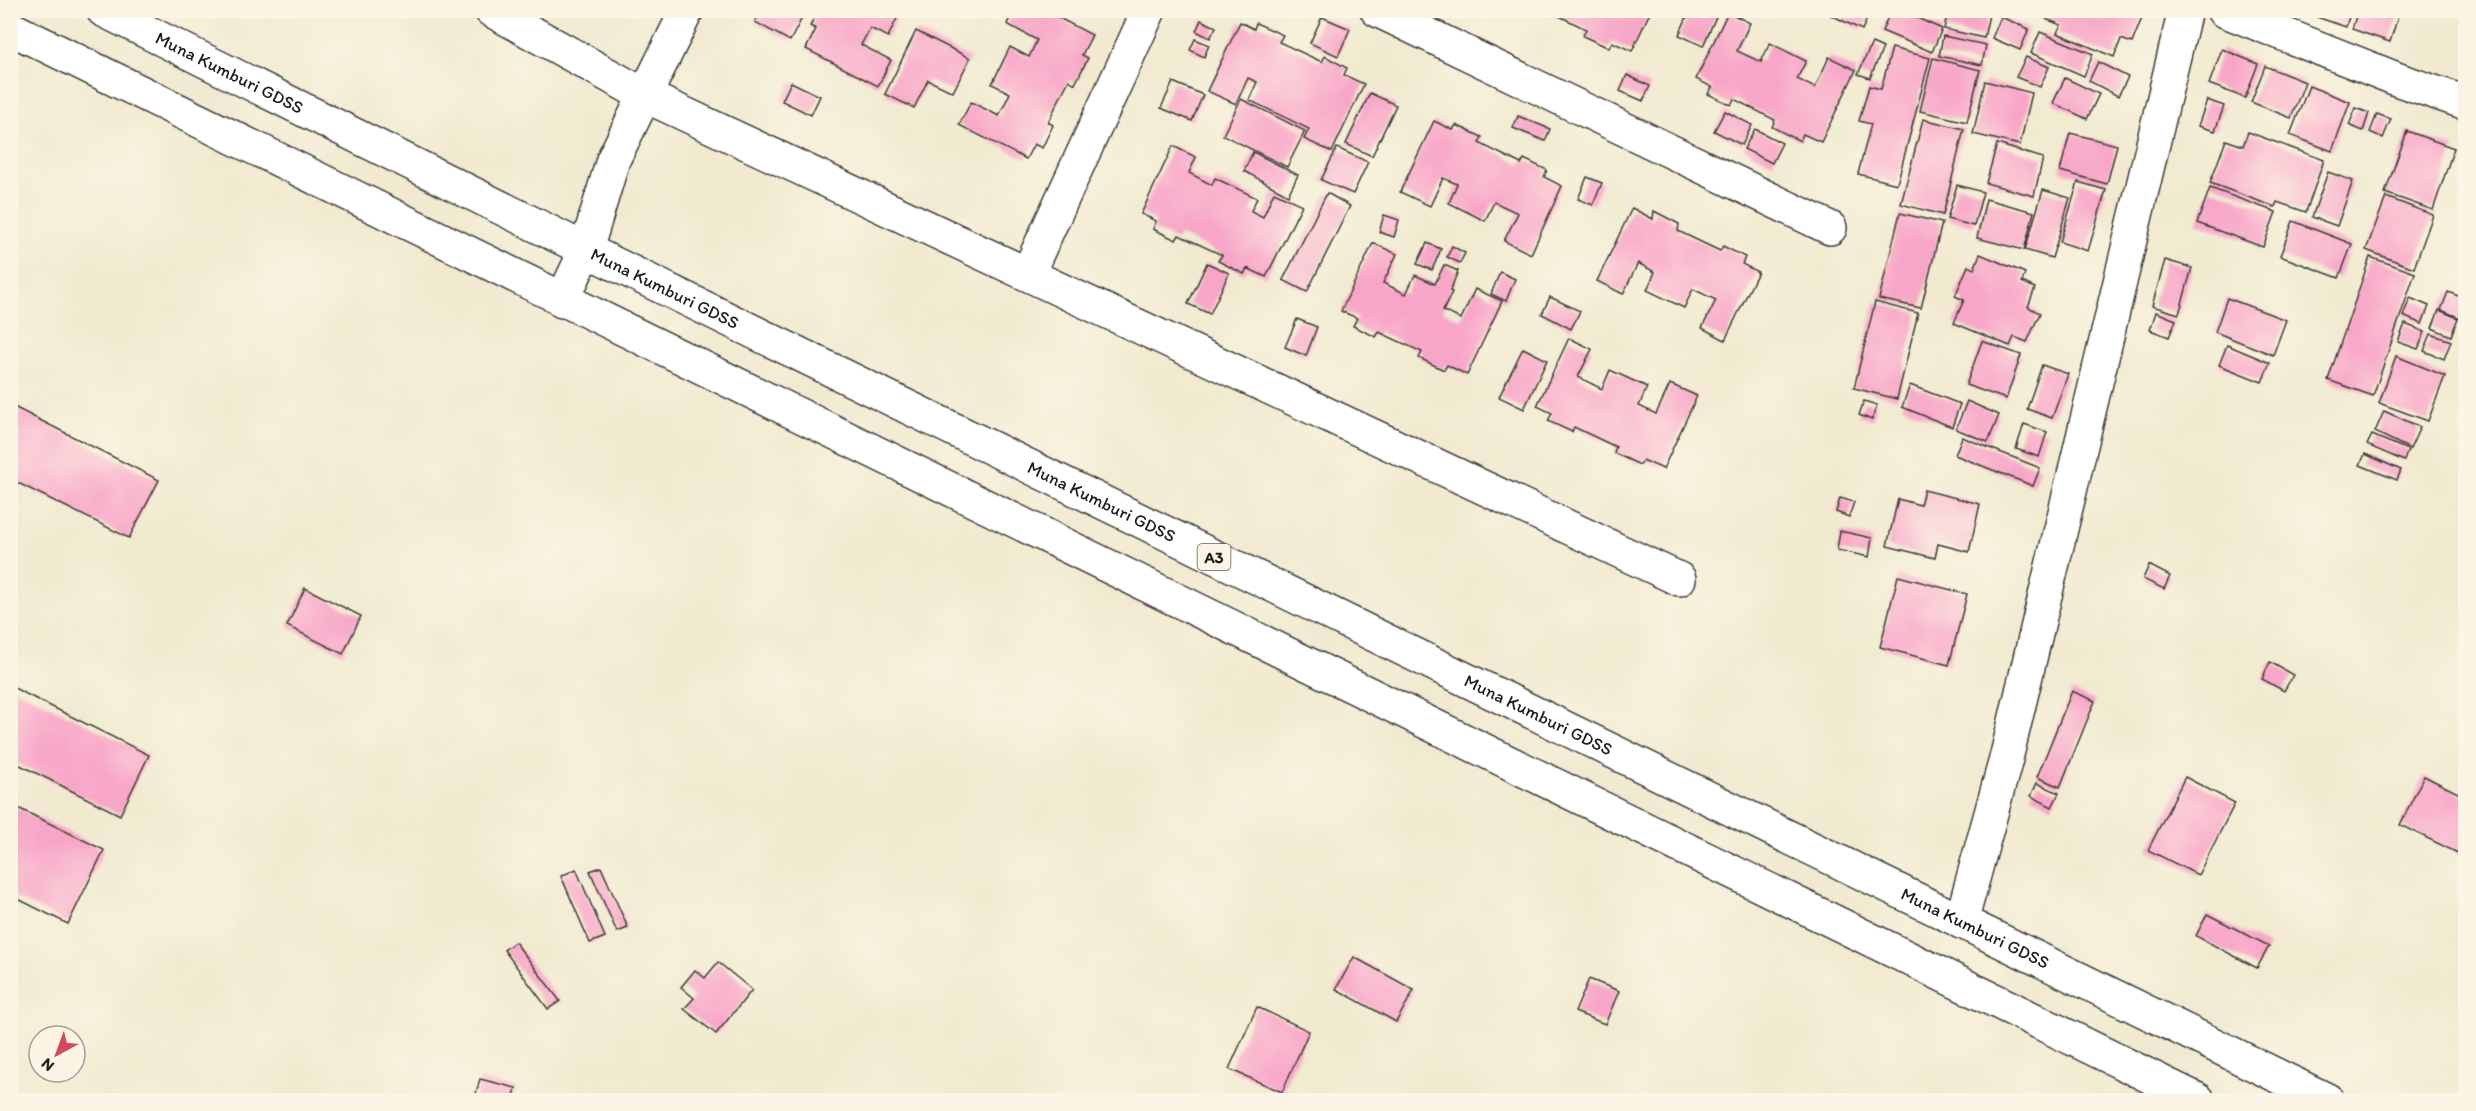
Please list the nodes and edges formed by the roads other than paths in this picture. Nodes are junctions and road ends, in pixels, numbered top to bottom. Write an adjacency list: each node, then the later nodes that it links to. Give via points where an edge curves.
1 (103, 10): 12 (main road, Muna Kumburi GDSS / A3)
2 (490, 10): 9 (main road)
3 (687, 10): 9 (main road)
4 (1149, 10): 13 (main road)
5 (1377, 10): 11 (main road)
6 (2185, 10): 16 (main road, via 2006,759)
7 (2223, 10): 10 (main road, via 2399,81)
8 (10, 28): 14 (main road)
9 (646, 96): 12 (main road, via 613,160); 13 (main road)
10 (2466, 103)
11 (1830, 228)
12 (586, 250): 14 (main road); 16 (main road, Muna Kumburi GDSS / A3)
13 (1028, 273): 15 (main road)
14 (562, 301): 17 (main road)
15 (1679, 579)
16 (1962, 922): 18 (main road, Muna Kumburi GDSS / A3)
17 (2198, 1101)
18 (2327, 1101)

